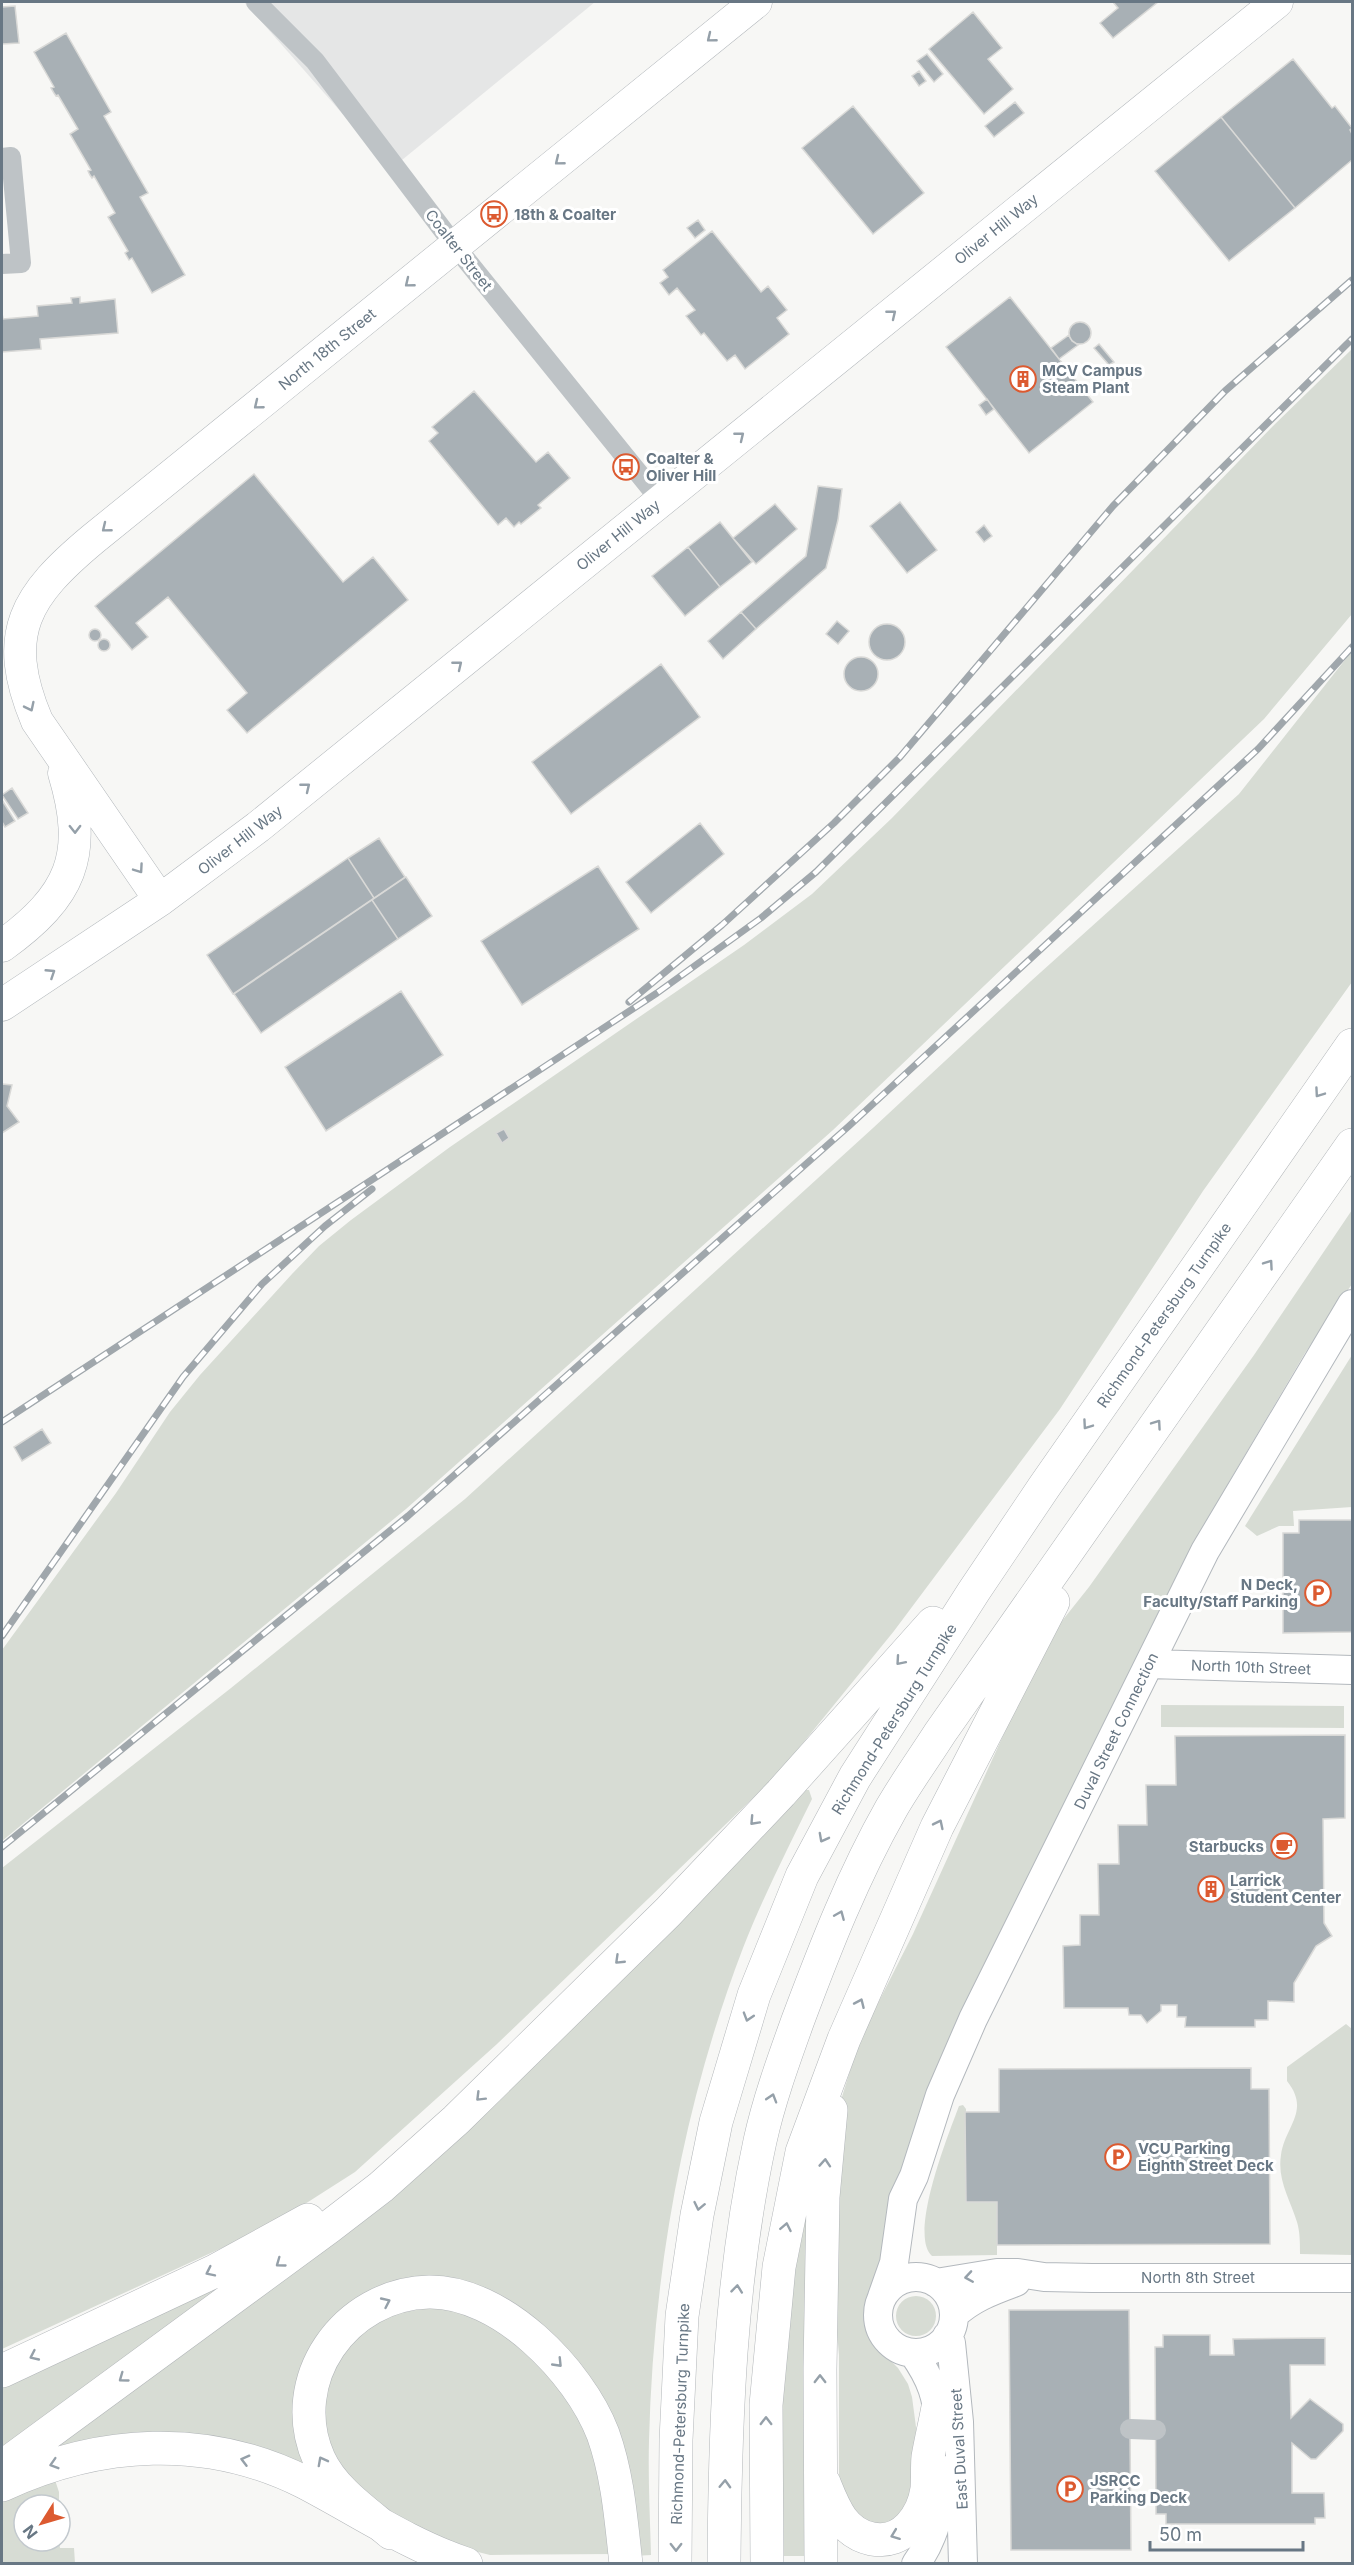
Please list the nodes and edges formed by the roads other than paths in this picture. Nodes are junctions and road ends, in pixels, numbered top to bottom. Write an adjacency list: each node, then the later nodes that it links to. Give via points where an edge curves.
1 (256, 2): 5 (street, Coalter Street, via 315,61)
2 (756, 2): 5 (main road, North 18th Street, one-way to 5)
3 (1277, 2): 7 (main road, Oliver Hill Way, one-way to 3)
4 (2, 158): 6 (street, via 11,157 21,263)
5 (455, 246): 7 (street, Coalter Street); 8 (main road, North 18th Street, one-way to 8, via 46,580 29,605 17,655 25,697)
6 (2, 264)
7 (661, 501): 9 (main road, Oliver Hill Way, one-way to 7, via 258,826)
8 (57, 752): 9 (main road, North 18th Street, one-way to 9); 10 (main road, one-way to 10, via 74,813 72,862 46,910)
9 (160, 900): 11 (main road, Oliver Hill Way, one-way to 9)
10 (2, 946)
11 (2, 1005)
12 (1353, 1045): 15 (highway, Richmond-Petersburg Turnpike, one-way to 15)
13 (1353, 1145): 16 (highway, one-way to 13)
14 (1353, 1304): 17 (street, Duval Street Connection, via 1205,1551)
15 (1044, 1487): 20 (highway, one-way to 20, via 900,1663 780,1793 668,1912); 38 (highway, Richmond-Petersburg Turnpike, one-way to 38, via 855,1777 802,1876 754,1995 716,2122 684,2305 676,2440)
16 (1100, 1506): 19 (highway, one-way to 16, via 937,1827); 39 (highway, one-way to 16, via 733,2325 743,2233 760,2139 783,2062 828,1943 891,1809)
17 (1150, 1664): 18 (street, North 10th Street); 21 (street, Duval Street Connection, via 973,2019 940,2095)
18 (1353, 1670)
19 (844, 2039): 33 (highway, one-way to 19, via 824,2179); 40 (highway, one-way to 19, via 766,2404 779,2267 802,2152)
20 (456, 2120): 28 (highway, one-way to 28, via 260,2248); 32 (highway, one-way to 32, via 329,2227)
21 (914, 2176): 24 (street, Duval Street Connection, via 910,2235); 25 (street, Duval Street Connection, via 898,2216 894,2263)
22 (1044, 2277): 23 (street, North 8th Street); 24 (street, North 8th Street, one-way to 24, via 1018,2272); 26 (street, North 8th Street, via 979,2296 966,2303)
23 (1353, 2278)
24 (928, 2281): 25 (street, via 900,2281); 26 (street, via 948,2298)
25 (882, 2297): 27 (street, via 878,2309 882,2333 900,2350)
26 (950, 2326): 27 (street, via 936,2347); 43 (street, East Duval Street, via 959,2422)
27 (913, 2353): 29 (street, East Duval Street, via 928,2375)
28 (2, 2371)
29 (938, 2407): 33 (highway, one-way to 33, via 924,2502 914,2522 898,2535 875,2540 853,2532 842,2522); 42 (street, East Duval Street, via 943,2458 940,2502 932,2535)
30 (1130, 2429): 31 (street)
31 (1156, 2430)
32 (2, 2467)
33 (820, 2471): 41 (highway)
34 (2, 2485): 35 (highway, one-way to 34, via 291,2477 253,2462 191,2450 110,2450 50,2465)
35 (392, 2533): 36 (highway); 37 (highway, one-way to 37, via 352,2501 320,2460 309,2418 309,2397 320,2360 343,2330 360,2316 393,2298 413,2293 445,2294 464,2298 517,2326 571,2376 602,2433 614,2474)
36 (466, 2564)
37 (626, 2564)
38 (675, 2564)
39 (724, 2564)
40 (767, 2564)
41 (821, 2564)
42 (916, 2564)
43 (963, 2564)

